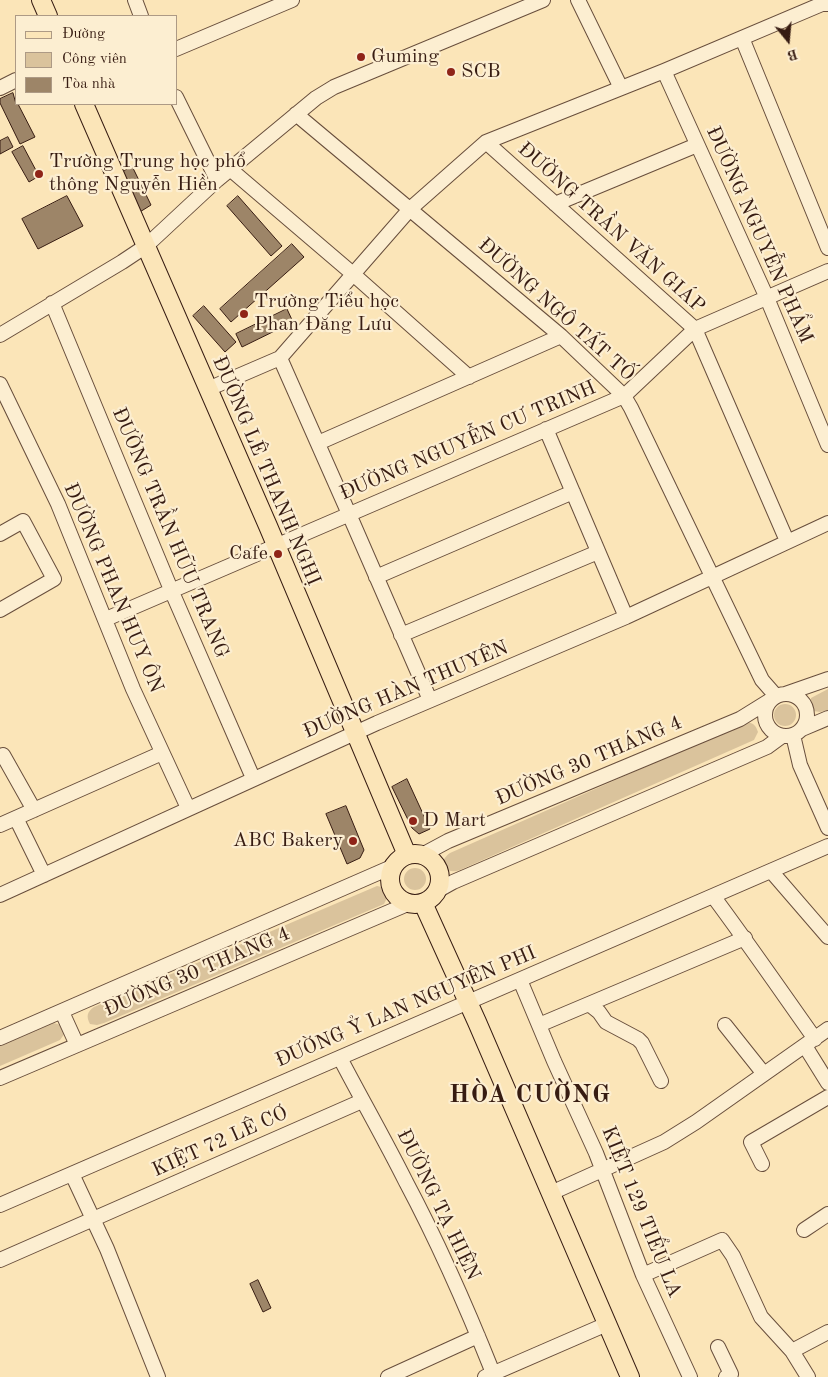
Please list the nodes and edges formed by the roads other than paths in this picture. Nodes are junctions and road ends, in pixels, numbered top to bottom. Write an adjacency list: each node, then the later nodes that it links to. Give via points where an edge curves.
1 (41, 0): 7 (main road)
2 (135, 0): 8 (street)
3 (542, 0): 17 (street, via 334,87)
4 (578, 0): 14 (street)
5 (288, 1): 10 (street)
6 (825, 6): 9 (street)
7 (48, 15)
8 (141, 15)
9 (742, 38): 11 (street); 25 (street)
10 (178, 48)
11 (664, 70): 14 (street); 19 (street, ĐƯỜNG NGUYỄN PHẨM)
12 (15, 80): 13 (street)
13 (0, 88)
14 (621, 88): 18 (street)
15 (178, 101): 21 (street)
16 (84, 105): 24 (main road, ĐƯỜNG LÊ THANH NGHỊ)
17 (296, 114): 20 (street); 23 (street, ĐƯỜNG NGÔ TẤT TỐ)
18 (486, 142): 22 (street, ĐƯỜNG TRẦN VĂN GIÁP); 23 (street)
19 (698, 145): 22 (street); 28 (street, ĐƯỜNG NGUYỄN PHẨM)
20 (230, 169): 21 (street); 27 (street)
21 (217, 180): 24 (street)
22 (555, 204): 30 (street, ĐƯỜNG TRẦN VĂN GIÁP)
23 (410, 210): 27 (street); 32 (street, ĐƯỜNG NGÔ TẤT TỐ)
24 (146, 246): 29 (street); 36 (main road, ĐƯỜNG LÊ THANH NGHỊ)
25 (828, 248)
26 (828, 271): 28 (street, ĐƯỜNG NGUYỄN CƯ TRINH)
27 (353, 274): 33 (street); 34 (street)
28 (767, 298): 30 (street, ĐƯỜNG NGUYỄN CƯ TRINH); 40 (street, ĐƯỜNG NGUYỄN PHẨM)
29 (52, 303): 31 (street); 50 (street, ĐƯỜNG TRẦN HỮU TRANG)
30 (695, 329): 37 (street, ĐƯỜNG NGUYỄN CƯ TRINH); 45 (street, ĐƯỜNG TRẦN VĂN GIÁP)
31 (0, 335)
32 (561, 336): 34 (street); 37 (street, ĐƯỜNG NGÔ TẤT TỐ)
33 (280, 358): 36 (street); 39 (street)
34 (469, 377): 39 (street)
35 (0, 384): 53 (street, ĐƯỜNG PHAN HUY ÔN, via 58,504)
36 (208, 389): 46 (main road, ĐƯỜNG LÊ THANH NGHỊ)
37 (624, 396): 38 (street, ĐƯỜNG NGUYỄN CƯ TRINH); 48 (street, ĐƯỜNG NGÔ TẤT TỐ)
38 (546, 429): 41 (street); 42 (street, ĐƯỜNG NGUYỄN CƯ TRINH)
39 (318, 443): 42 (street)
40 (828, 444)
41 (573, 492): 47 (street); 49 (street)
42 (349, 514): 46 (street, ĐƯỜNG NGUYỄN CƯ TRINH); 49 (street)
43 (828, 523): 45 (street, ĐƯỜNG HÀN THUYÊN)
44 (0, 534): 51 (street, via 23,521 54,579)
45 (787, 541): 48 (street, ĐƯỜNG HÀN THUYÊN)
46 (276, 547): 50 (street, ĐƯỜNG NGUYỄN CƯ TRINH); 59 (main road, ĐƯỜNG LÊ THANH NGHỊ)
47 (598, 552): 52 (street); 54 (street)
48 (712, 576): 52 (street, ĐƯỜNG HÀN THUYÊN); 56 (street, ĐƯỜNG NGÔ TẤT TỐ, via 762,680)
49 (376, 577): 54 (street)
50 (172, 592): 53 (street, ĐƯỜNG NGUYỄN CƯ TRINH); 63 (street, ĐƯỜNG TRẦN HỮU TRANG)
51 (0, 610)
52 (626, 617): 57 (street, ĐƯỜNG HÀN THUYÊN)
53 (106, 619): 61 (street, ĐƯỜNG PHAN HUY ÔN)
54 (401, 635): 57 (street)
55 (828, 679): 56 (street, ĐƯỜNG 30 THÁNG 4)
56 (777, 697): 60 (street, via 764,715 766,722 769,728); 60 (street, via 798,698 806,709 805,723); 70 (street, ĐƯỜNG 30 THÁNG 4, via 740,719)
57 (430, 700): 59 (street, ĐƯỜNG HÀN THUYÊN)
58 (828, 718): 60 (street)
59 (355, 733): 63 (street, ĐƯỜNG HÀN THUYÊN); 70 (main road, ĐƯỜNG LÊ THANH NGHỊ)
60 (792, 733): 68 (street, via 800,765); 73 (street)
61 (162, 753): 64 (street, ĐƯỜNG PHAN HUY ÔN); 65 (street)
62 (3, 755): 65 (street)
63 (253, 778): 64 (street, ĐƯỜNG HÀN THUYÊN)
64 (188, 808): 72 (street, ĐƯỜNG HÀN THUYÊN)
65 (34, 810): 66 (street)
66 (16, 818): 67 (street); 72 (street)
67 (0, 825)
68 (828, 828)
69 (828, 846): 71 (street, ĐƯỜNG Ỷ LAN NGUYÊN PHI)
70 (408, 859): 73 (main road, via 429,858 438,869 440,884); 76 (main road, via 390,879 391,886 398,897); 82 (street, ĐƯỜNG 30 THÁNG 4)
71 (771, 871): 75 (street, ĐƯỜNG Ỷ LAN NGUYÊN PHI); 77 (street)
72 (44, 875): 74 (street, ĐƯỜNG HÀN THUYÊN)
73 (437, 891): 76 (main road, via 430,899)
74 (0, 895)
75 (713, 896): 78 (street); 79 (street, ĐƯỜNG Ỷ LAN NGUYÊN PHI)
76 (417, 903): 80 (main road); 88 (street, ĐƯỜNG 30 THÁNG 4, via 369,919)
77 (828, 937)
78 (745, 938): 81 (street); 87 (street)
79 (520, 980): 80 (street, ĐƯỜNG Ỷ LAN NGUYÊN PHI); 83 (street, KIỆT 129 TIỂU LA)
80 (468, 1002): 89 (street, ĐƯỜNG Ỷ LAN NGUYÊN PHI); 99 (main road)
81 (589, 1004): 83 (street); 92 (street, via 606,1022 642,1043)
82 (62, 1012): 86 (street, ĐƯỜNG 30 THÁNG 4); 88 (street)
83 (539, 1025): 97 (street, KIỆT 129 TIỂU LA)
84 (725, 1025): 90 (street)
85 (828, 1029): 87 (street)
86 (0, 1038)
87 (810, 1042): 90 (street); 93 (street)
88 (77, 1046): 91 (street, ĐƯỜNG 30 THÁNG 4)
89 (340, 1058): 95 (street, ĐƯỜNG TẠ HIỆN); 98 (street, ĐƯỜNG Ỷ LAN NGUYÊN PHI)
90 (764, 1074): 97 (street, via 664,1142)
91 (0, 1078)
92 (661, 1081)
93 (828, 1083)
94 (828, 1098): 96 (street, via 751,1142)
95 (362, 1101): 102 (street, KIỆT 72 LÊ CƠ); 108 (street, ĐƯỜNG TẠ HIỆN, via 436,1242)
96 (762, 1164)
97 (603, 1170): 99 (street); 105 (street, KIỆT 129 TIỂU LA)
98 (72, 1174): 100 (street, ĐƯỜNG Ỷ LAN NGUYÊN PHI); 102 (street)
99 (551, 1193): 106 (main road)
100 (0, 1205)
101 (828, 1214): 103 (street)
102 (94, 1219): 104 (street, KIỆT 72 LÊ CƠ); 112 (street)
103 (804, 1230)
104 (0, 1260)
105 (643, 1274): 110 (street, via 722,1240 733,1256 761,1317); 115 (street, KIỆT 129 TIỂU LA)
106 (607, 1324): 111 (street); 114 (main road)
107 (828, 1332): 110 (street)
108 (478, 1336): 111 (street, ĐƯỜNG TẠ HIỆN); 113 (street)
109 (718, 1347): 116 (street, via 732,1374)
110 (792, 1351): 117 (street)
111 (489, 1375)
112 (158, 1377)
113 (388, 1377)
114 (630, 1377)
115 (690, 1377)
116 (726, 1377)
117 (808, 1377)

